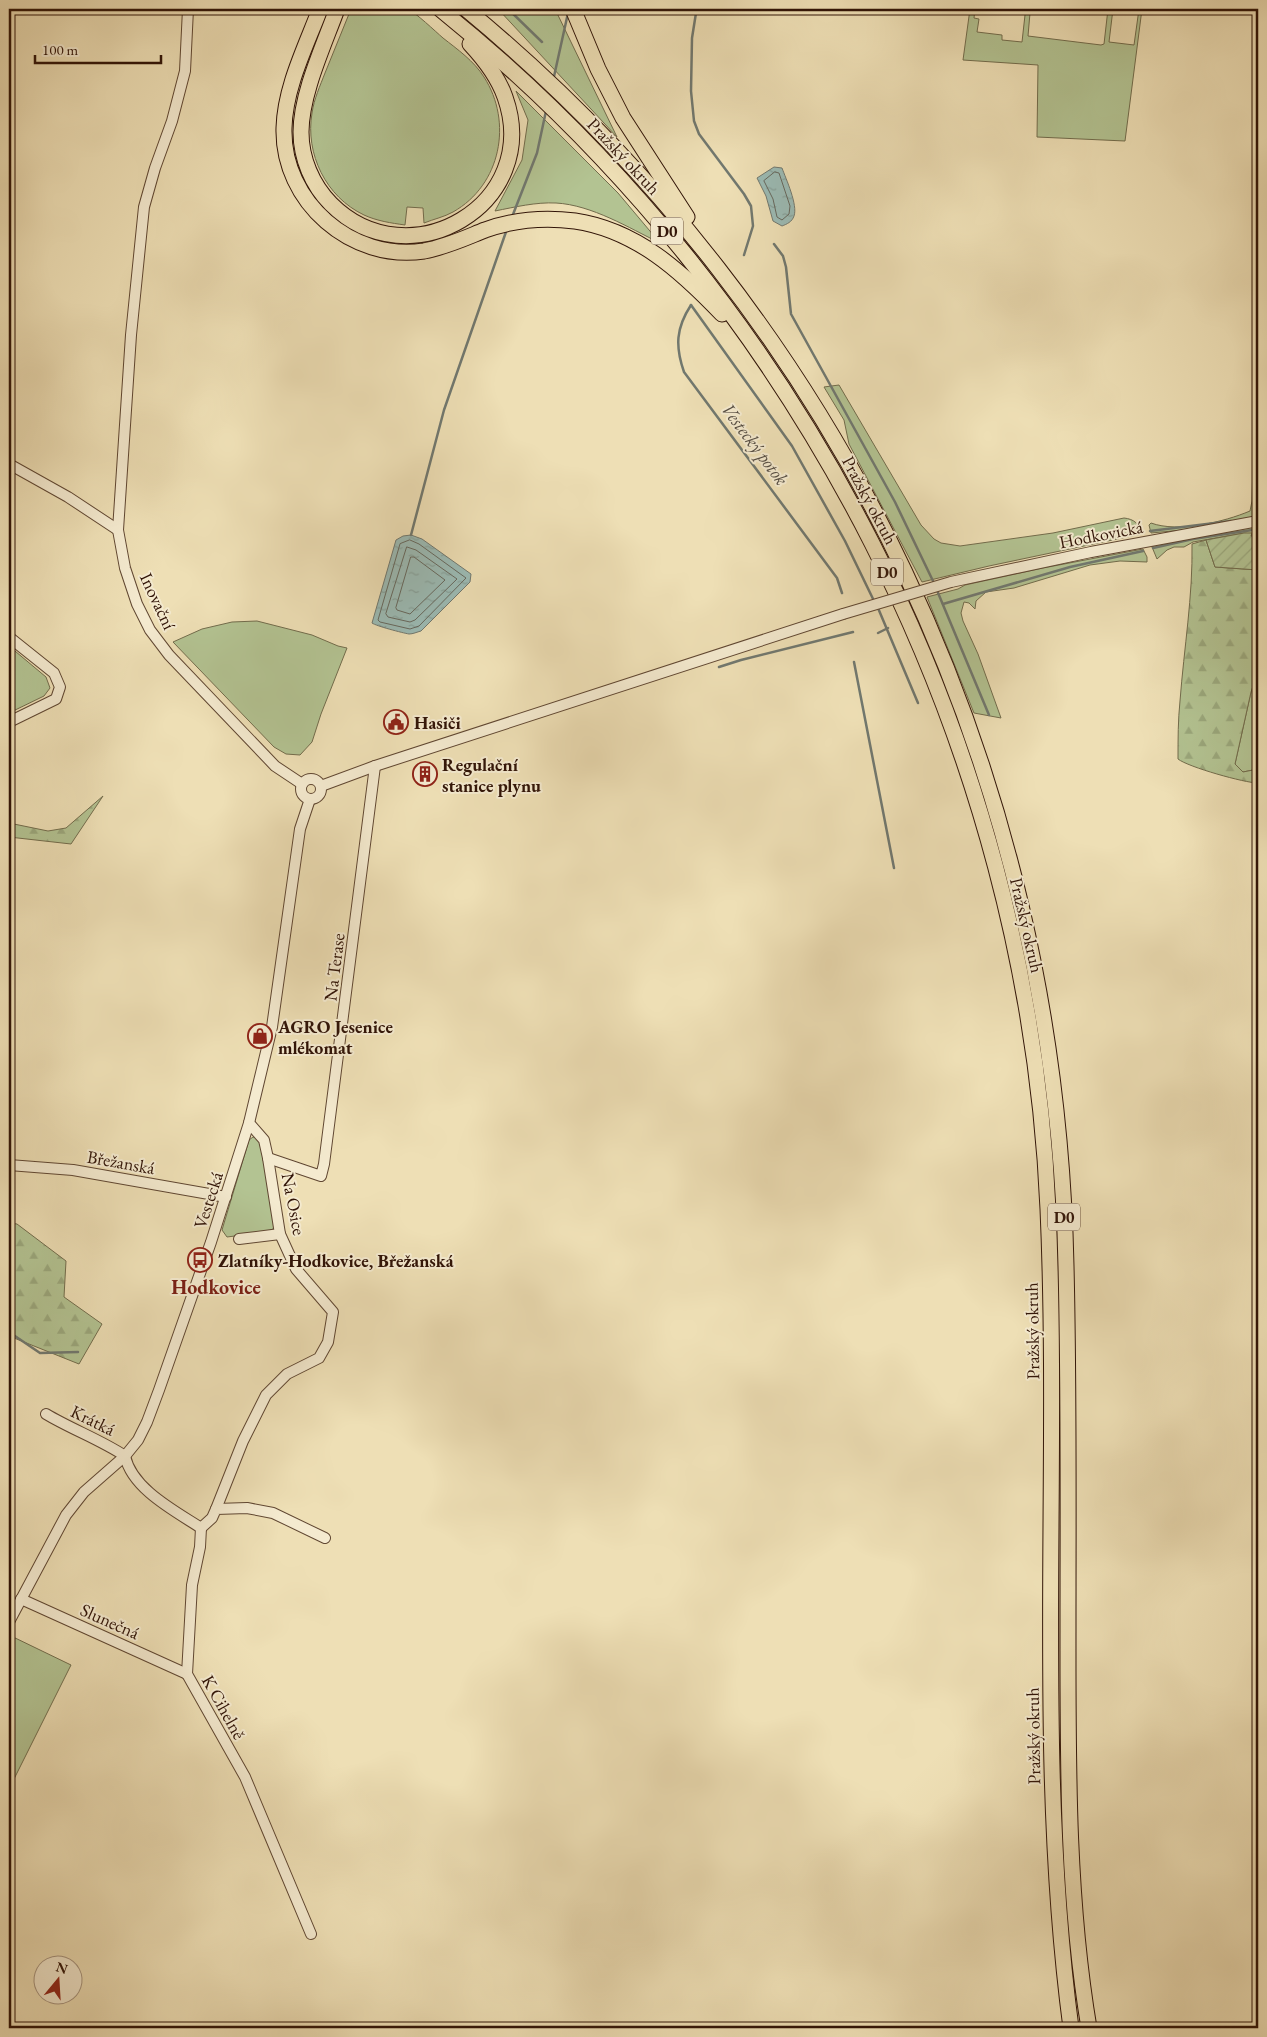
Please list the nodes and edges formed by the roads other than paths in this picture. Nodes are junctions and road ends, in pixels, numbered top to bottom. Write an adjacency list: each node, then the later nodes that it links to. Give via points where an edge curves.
1 (188, 9): 11 (street, Inovační, via 185,71 144,207 131,335)
2 (320, 9): 8 (highway, via 293,84 284,128 286,150 301,192 330,225 359,242 402,252 444,246 515,222 581,222 610,230 643,246 669,264)
3 (337, 9): 4 (highway, via 302,111 301,139 307,165 324,197 345,216 378,232 414,236 448,228 480,206 500,180 511,150 511,120 500,84)
4 (439, 9): 8 (highway, Pražský okruh / D0, via 537,94 604,160 681,248)
5 (466, 9): 7 (highway, Pražský okruh / D0, via 561,94 638,173)
6 (574, 10): 7 (highway, via 598,69 623,118)
7 (722, 273): 35 (highway, Pražský okruh / D0, via 822,418 876,514 919,601 951,677 997,810 1030,939 1055,1091 1064,1214 1070,1846 1076,1936)
8 (764, 359): 34 (highway, Pražský okruh / D0, via 848,497 920,644 981,815 1014,943 1033,1049 1048,1204 1053,1837)
9 (9, 464): 11 (street)
10 (1258, 521): 12 (street, Hodkovická, bridge, via 951,582)
11 (118, 530): 16 (street, Inovační, via 125,568 137,604 168,655 275,766)
12 (843, 614): 15 (street, Vestecká)
13 (9, 637): 14 (street, via 54,673 60,687 56,699)
14 (9, 722)
15 (375, 766): 17 (street, Vestecká); 20 (street, Na Terase, via 321,1176)
16 (302, 784): 17 (street, Vestecká, via 312,778); 18 (street, via 302,793)
17 (321, 786): 18 (street, Vestecká, via 319,796)
18 (310, 799): 19 (street, Vestecká, via 300,829 272,1027)
19 (249, 1123): 20 (street, Na Osice, via 264,1140); 22 (street, Vestecká)
20 (268, 1158): 23 (street, Na Osice)
21 (9, 1165): 22 (street, Břežanská, via 73,1170)
22 (226, 1197): 26 (street, Vestecká, via 147,1422)
23 (280, 1234): 24 (street); 27 (street, Na Osice, via 296,1269 334,1312 328,1342 319,1358 287,1374 266,1395 243,1441)
24 (239, 1239)
25 (46, 1414): 26 (street, Krátká)
26 (125, 1456): 28 (street, via 137,1480 162,1503); 30 (street, Vestecká, via 84,1492 66,1515)
27 (216, 1509): 28 (street, Na Osice); 29 (street, via 247,1508 273,1513)
28 (201, 1528): 32 (street, K Cihelně, via 192,1585)
29 (325, 1538)
30 (21, 1599): 31 (street, Vestecká); 32 (street, Slunečná)
31 (9, 1622)
32 (187, 1674): 33 (street, K Cihelně, via 245,1777)
33 (311, 1934)
34 (1071, 2028)
35 (1089, 2028)

